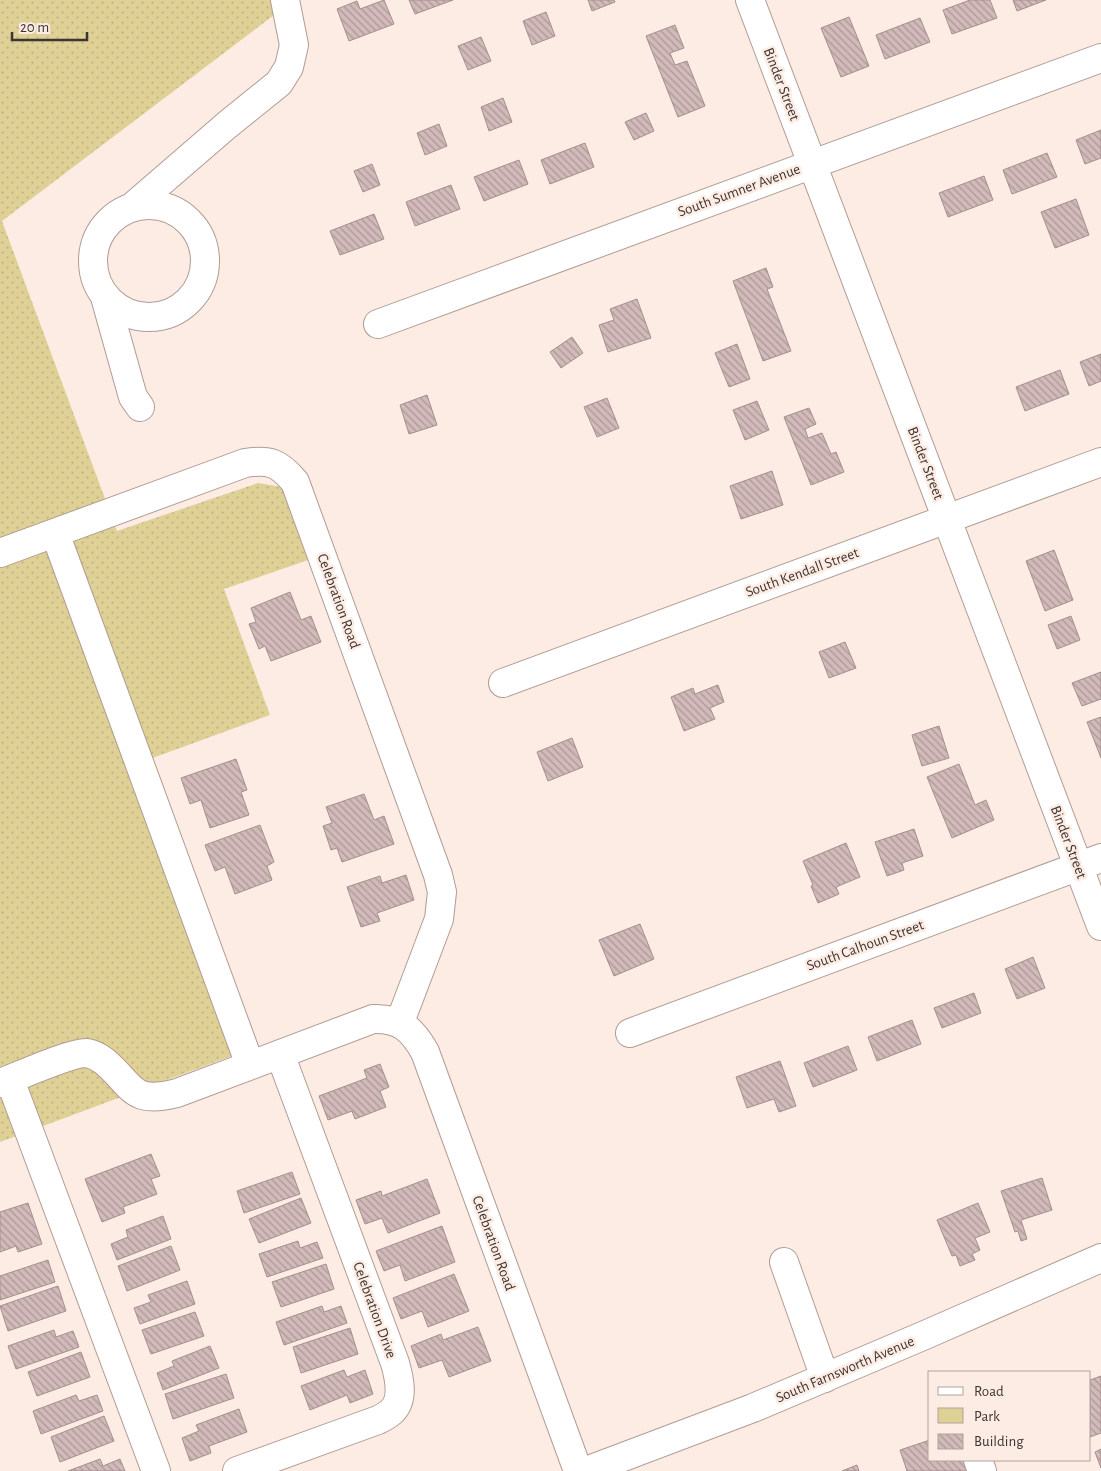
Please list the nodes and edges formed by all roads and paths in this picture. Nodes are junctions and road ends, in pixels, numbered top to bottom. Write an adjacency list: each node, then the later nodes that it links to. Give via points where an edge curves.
1 (285, 0): 5 (street, via 294,45 289,67 278,83)
2 (750, 0): 4 (street, Binder Street)
3 (1101, 58): 4 (street, South Sumner Avenue)
4 (812, 163): 7 (street, South Sumner Avenue); 10 (street, Binder Street)
5 (132, 207): 6 (street, via 115,216 102,229 95,246 96,281); 6 (street, via 151,204 170,208 186,218 199,233 205,252 205,271 199,289 186,304 170,314 153,318 135,316 119,309)
6 (105, 297): 8 (street, via 133,397)
7 (378, 324)
8 (140, 408)
9 (1101, 462): 10 (street, South Kendall Street)
10 (946, 518): 13 (street, South Kendall Street); 14 (street, Binder Street)
11 (55, 533): 12 (street, Celebration Road); 16 (street, Celebration Road, via 245,463 261,460 273,463 285,470 295,482 442,892 440,920); 19 (street)
12 (0, 553)
13 (503, 683)
14 (1090, 862): 15 (street, Binder Street); 17 (street, South Calhoun Street)
15 (1101, 926)
16 (400, 1022): 18 (street, via 372,1019); 26 (street, Celebration Road, via 425,1052)
17 (630, 1032)
18 (280, 1054): 19 (street); 25 (street, Celebration Drive, via 395,1363 400,1390 392,1412 378,1420)
19 (250, 1065): 20 (street, via 160,1097 146,1097 133,1092 106,1063 87,1053)
20 (3, 1082): 24 (street)
21 (1101, 1258): 23 (street, South Farnsworth Avenue)
22 (784, 1262): 23 (street)
23 (825, 1378): 27 (street, South Farnsworth Avenue)
24 (156, 1471)
25 (237, 1471)
26 (578, 1471)
27 (586, 1471)

